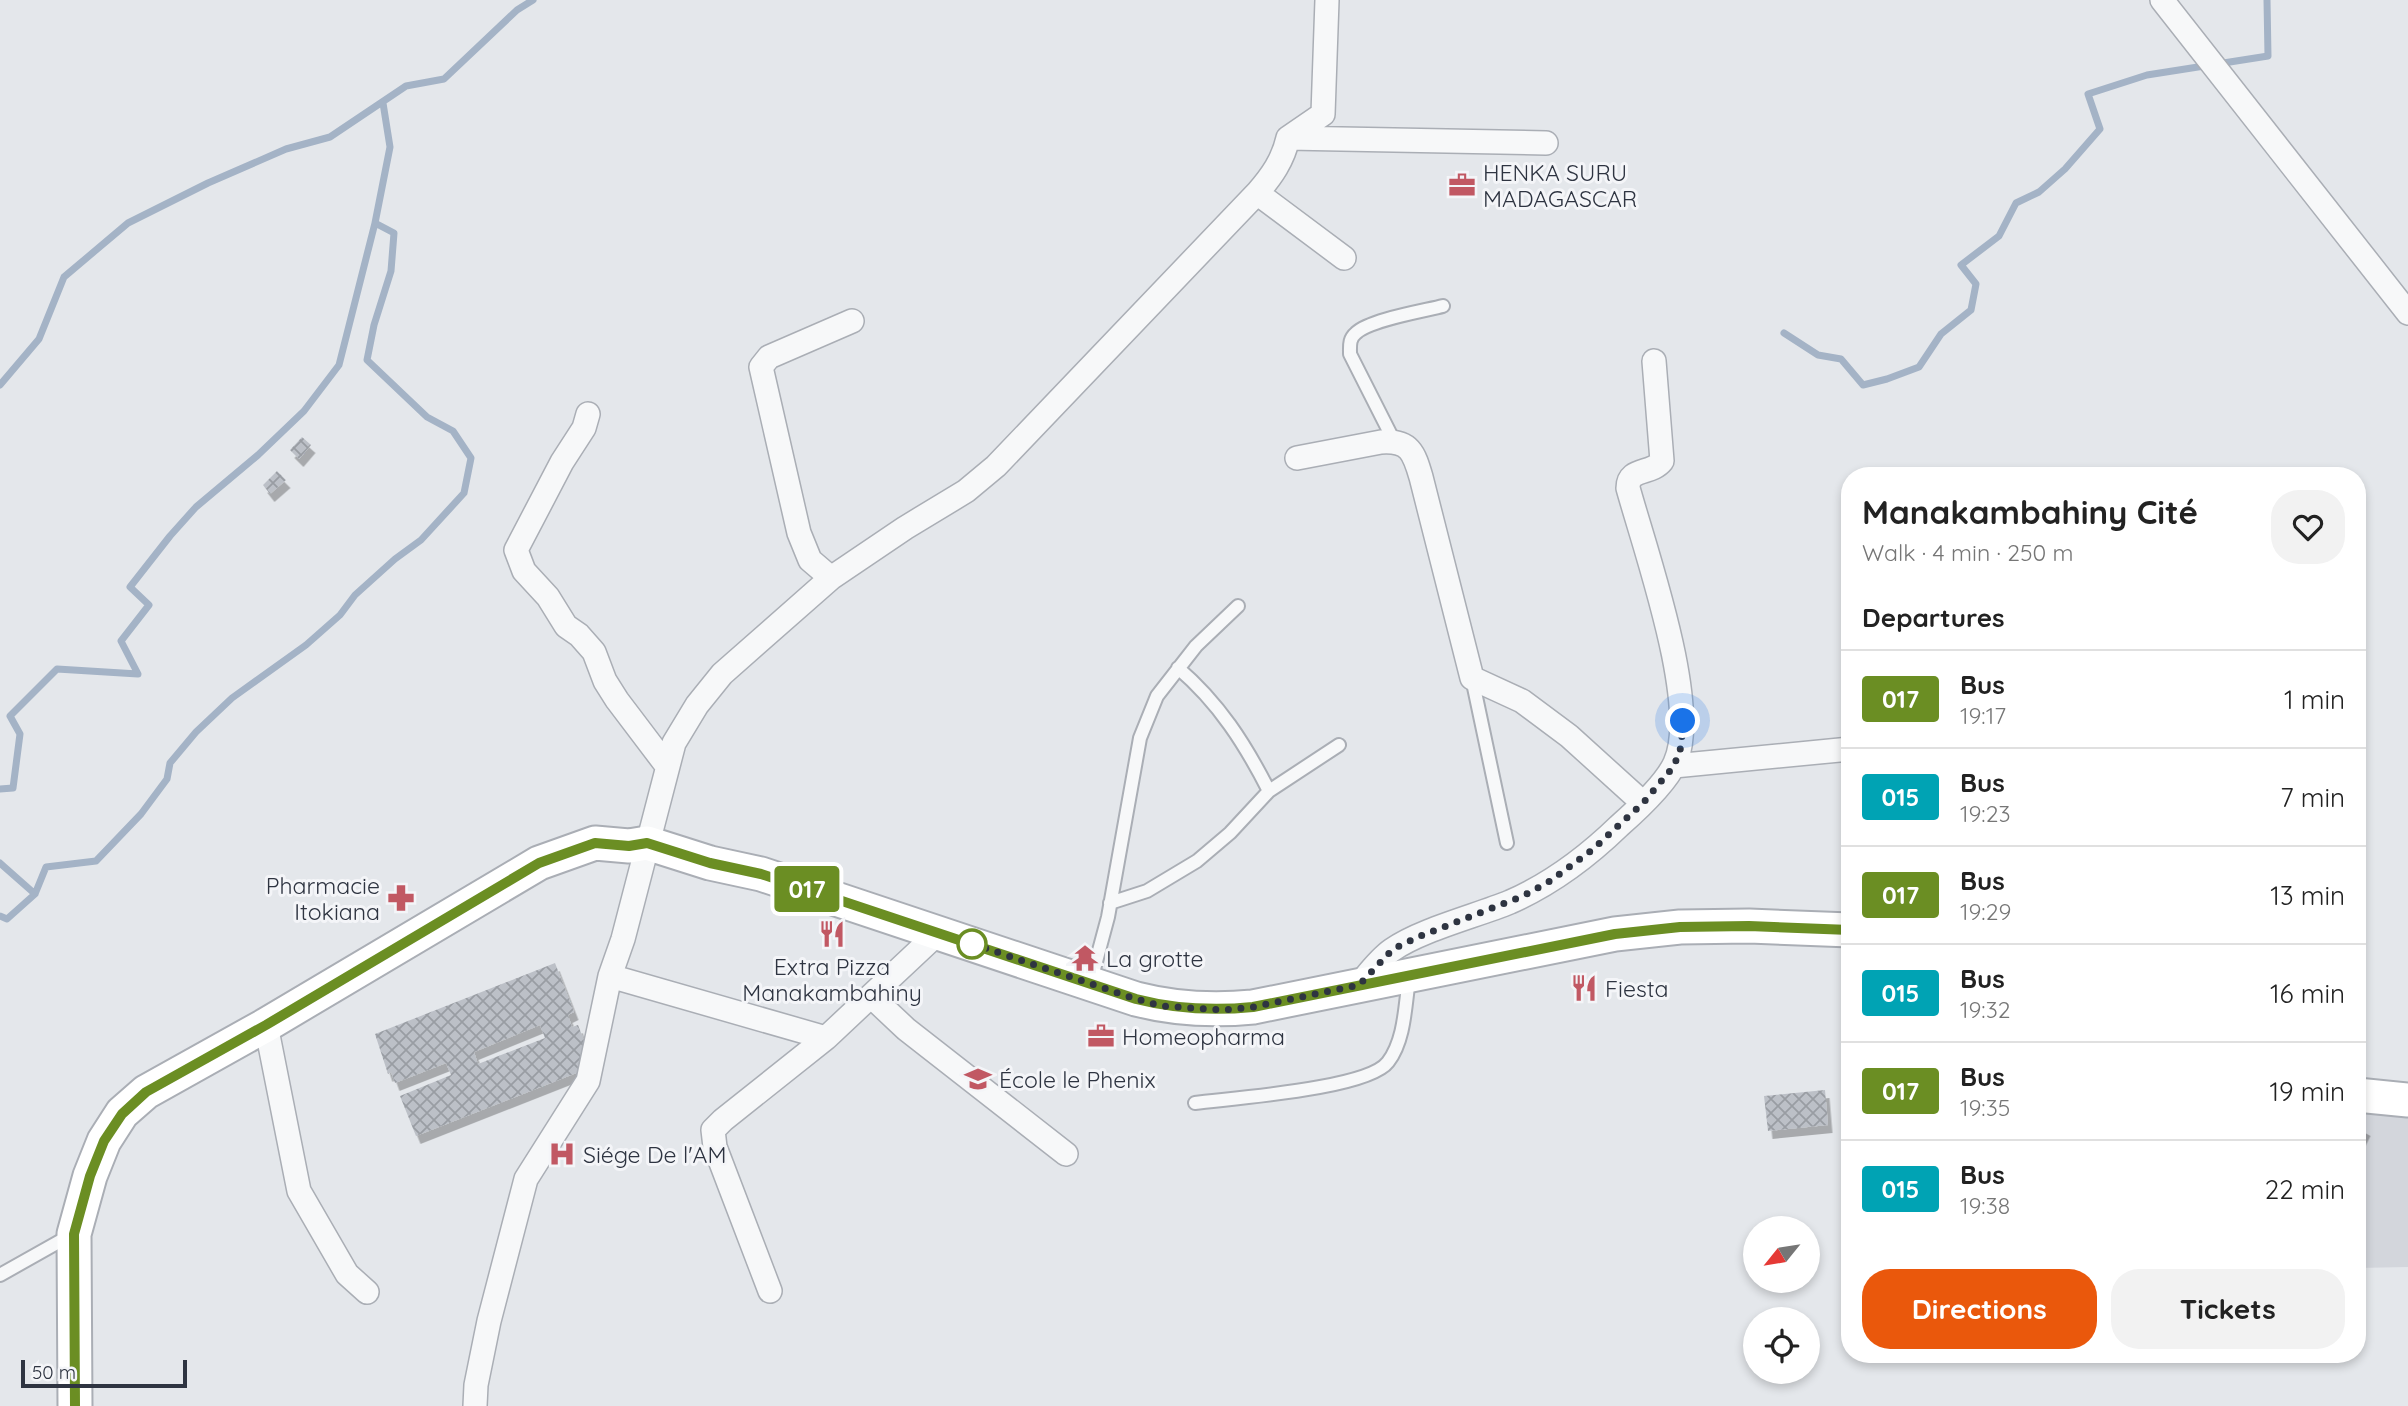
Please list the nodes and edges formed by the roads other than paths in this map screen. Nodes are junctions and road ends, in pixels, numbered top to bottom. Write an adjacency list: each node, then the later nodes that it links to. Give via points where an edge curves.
1 (1327, 0): 3 (street, via 1323,114)
2 (2162, 0): 8 (street)
3 (1288, 138): 4 (street); 5 (street, via 1273,175)
4 (1546, 143)
5 (1257, 193): 6 (street); 14 (street, via 996,466 966,491)
6 (1344, 258)
7 (1443, 306): 12 (lane, via 1369,325 1350,341 1350,354)
8 (2408, 313)
9 (852, 321): 14 (street, via 769,357 761,367 799,533 810,560)
10 (1654, 361): 21 (street, via 1662,461 1655,469 1631,476 1628,488 1673,649 1683,721)
11 (588, 414): 20 (street, via 516,550 517,556 566,626 594,652 617,700)
12 (1394, 441): 13 (street); 17 (street, via 1414,455)
13 (1297, 458)
14 (831, 578): 20 (street, via 722,674 674,743)
15 (1238, 606): 16 (lane)
16 (1178, 668): 22 (lane, via 1228,721); 26 (lane, via 1157,696 1140,738)
17 (1472, 678): 23 (street, via 1522,701 1569,736); 25 (lane)
18 (1339, 745): 22 (lane)
19 (1841, 750): 21 (street)
20 (667, 766): 24 (street)
21 (1674, 766): 23 (street)
22 (1269, 791): 26 (lane, via 1197,862 1147,891)
23 (1643, 803): 32 (street, via 1550,881 1393,949)
24 (647, 843): 28 (street, via 761,874); 29 (street); 34 (street, via 595,843 539,863)
25 (1507, 843)
26 (1110, 903): 31 (lane)
27 (1841, 930): 30 (street, via 1667,928)
28 (939, 932): 31 (street); 33 (street)
29 (610, 975): 35 (street); 45 (street, via 588,1081 526,1179 489,1321)
30 (1410, 975): 32 (street); 38 (lane, via 1400,1038 1388,1064 1368,1077)
31 (1090, 984): 32 (street, via 1162,1006 1223,1010)
32 (1359, 985)
33 (871, 996): 35 (street); 39 (street, via 906,1029)
34 (266, 1025): 40 (street, via 146,1092 122,1114 104,1141); 42 (street, via 299,1191 347,1274)
35 (826, 1038): 43 (street, via 713,1130 715,1147)
36 (2366, 1096): 37 (street)
37 (2408, 1100)
38 (1195, 1103)
39 (1066, 1154)
40 (74, 1234): 41 (lane); 44 (street)
41 (0, 1275)
42 (367, 1292)
43 (770, 1292)
44 (75, 1406)
45 (475, 1406)

